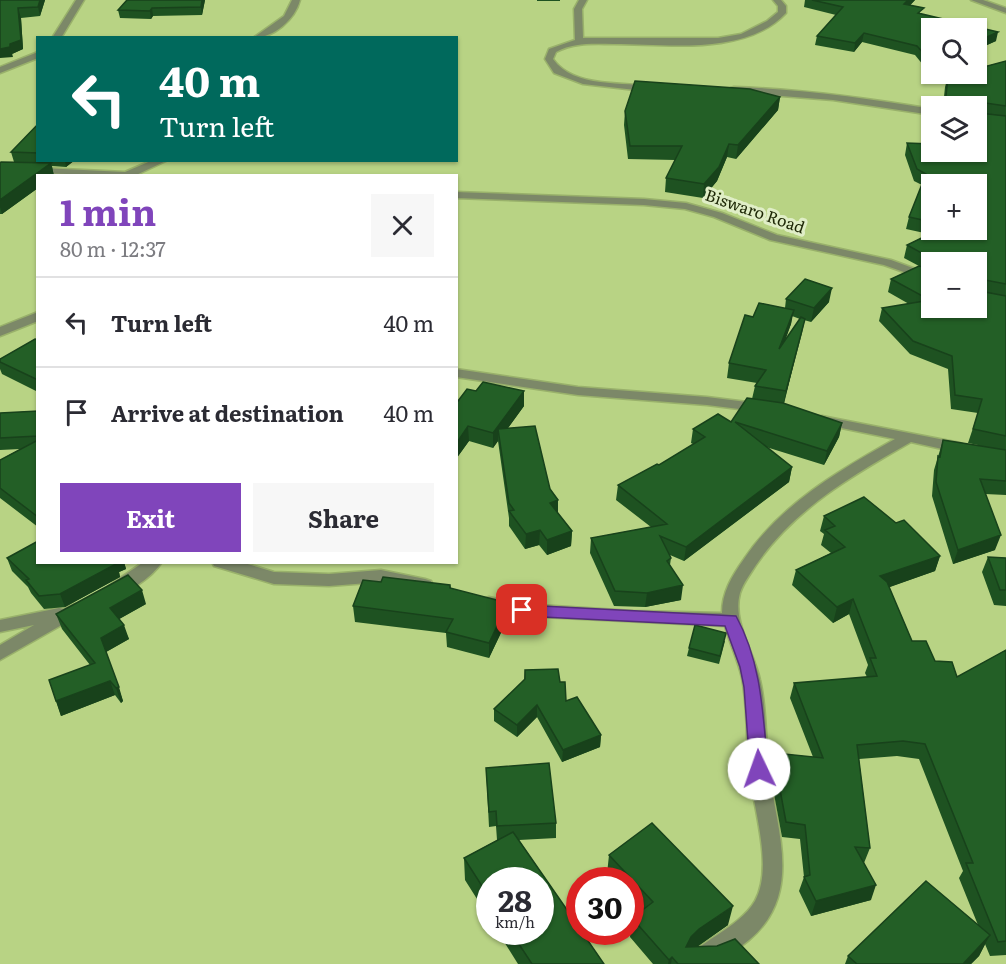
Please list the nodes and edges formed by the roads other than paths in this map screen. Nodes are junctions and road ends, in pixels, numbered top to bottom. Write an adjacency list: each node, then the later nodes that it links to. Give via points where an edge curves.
1 (80, 0): 7 (street)
2 (296, 0): 8 (street, via 284,18)
3 (583, 0): 9 (street, via 578,9)
4 (777, 0): 9 (street, via 782,13 770,23 742,36 718,41)
5 (975, 0): 6 (street)
6 (1006, 11)
7 (57, 36)
8 (260, 36)
9 (579, 41): 12 (street, via 552,51 549,59 557,71 586,82)
10 (36, 55): 11 (street)
11 (0, 70)
12 (666, 90)
13 (720, 90): 14 (street, via 810,93)
14 (921, 110)
15 (158, 162): 18 (street)
16 (0, 169): 17 (street)
17 (104, 174)
18 (128, 174)
19 (458, 195): 20 (street, Biswaro Road, via 686,206 718,214 774,238 888,262)
20 (921, 275)
21 (36, 317): 22 (street)
22 (0, 332)
23 (458, 373): 24 (street, via 578,391)
24 (779, 411)
25 (813, 418): 26 (street)
26 (906, 439): 27 (street); 33 (street, via 854,468 785,520 754,554 733,591)
27 (973, 451)
28 (152, 564): 32 (street, via 132,580)
29 (227, 564): 30 (street, via 274,578 329,580 381,576)
30 (440, 590)
31 (472, 598): 33 (street, via 522,610)
32 (74, 611): 34 (street); 35 (street)
33 (730, 620): 36 (street, via 753,687 759,769 773,868 766,902 744,930)
34 (0, 626)
35 (0, 652)
36 (695, 964)

